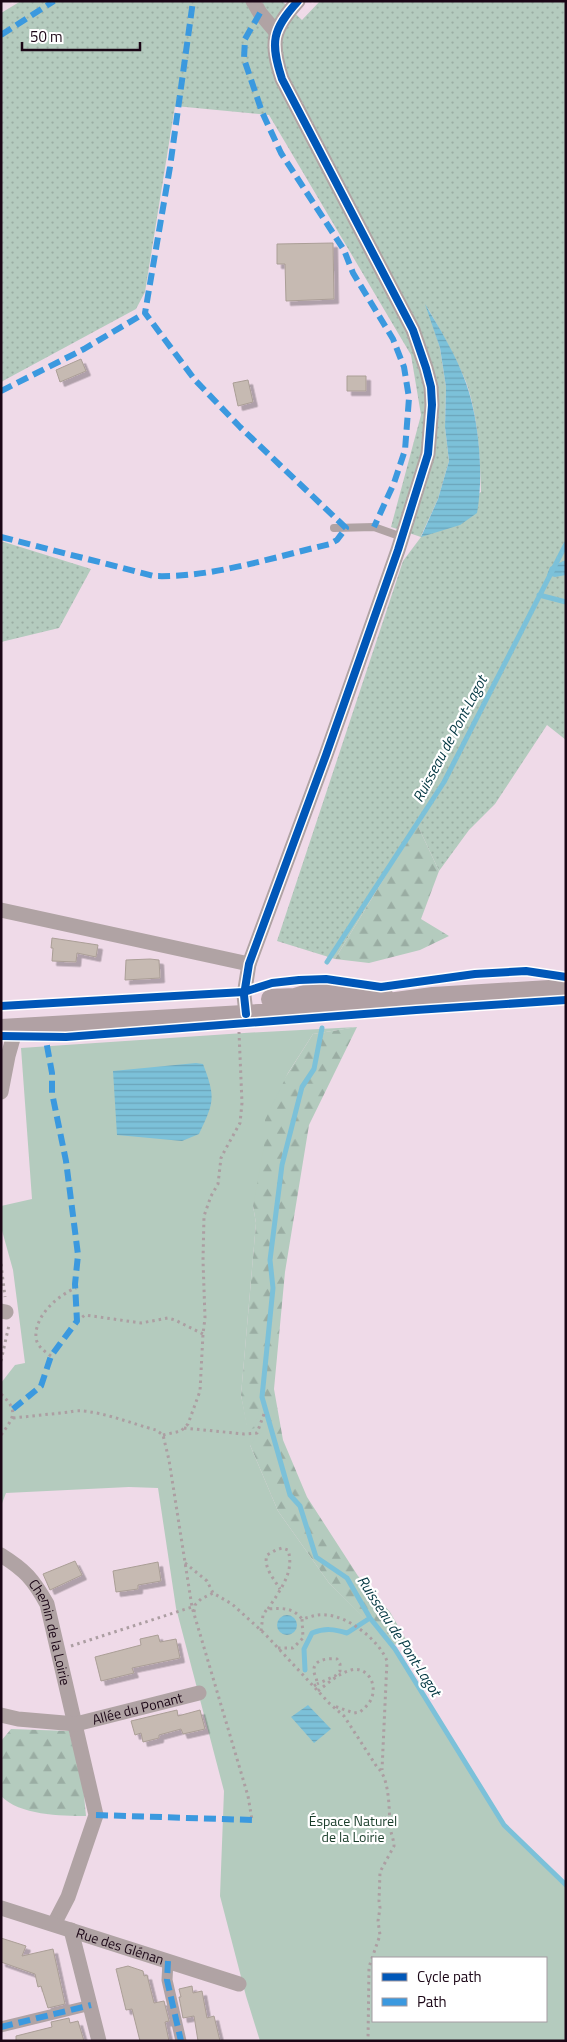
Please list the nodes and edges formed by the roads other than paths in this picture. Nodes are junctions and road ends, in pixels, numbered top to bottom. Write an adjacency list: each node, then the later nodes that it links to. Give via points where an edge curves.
1 (253, 1): 3 (street)
2 (298, 1): 3 (street)
3 (276, 32): 5 (street, via 276,62 288,94 413,330 426,368 432,405 428,454)
4 (334, 528): 5 (lane, via 374,527)
5 (402, 536): 7 (street, via 326,755)
6 (1, 910): 7 (street)
7 (248, 964): 9 (street)
8 (566, 989): 9 (main road, via 433,997)
9 (241, 1016): 10 (main road); 10 (main road, via 42,1014)
10 (6, 1025): 11 (street, via 8,1056)
11 (1, 1092)
12 (1, 1555): 15 (street, Chemin de la Loirie, via 23,1569 47,1604)
13 (199, 1693): 15 (street, Allée du Ponant)
14 (1, 1715): 15 (street, Allée du Ponant)
15 (76, 1724): 17 (street, Chemin de la Loirie, via 96,1815 68,1897)
16 (1, 1908): 17 (street, Rue des Glénan)
17 (54, 1924): 18 (street, Rue des Glénan)
18 (71, 1930): 19 (street, Rue des Glénan); 21 (street)
19 (168, 1961): 20 (street, Rue des Glénan); 24 (street, via 167,1980)
20 (239, 1984)
21 (91, 2005): 22 (street); 23 (street)
22 (1, 2028)
23 (99, 2041)
24 (181, 2041)

